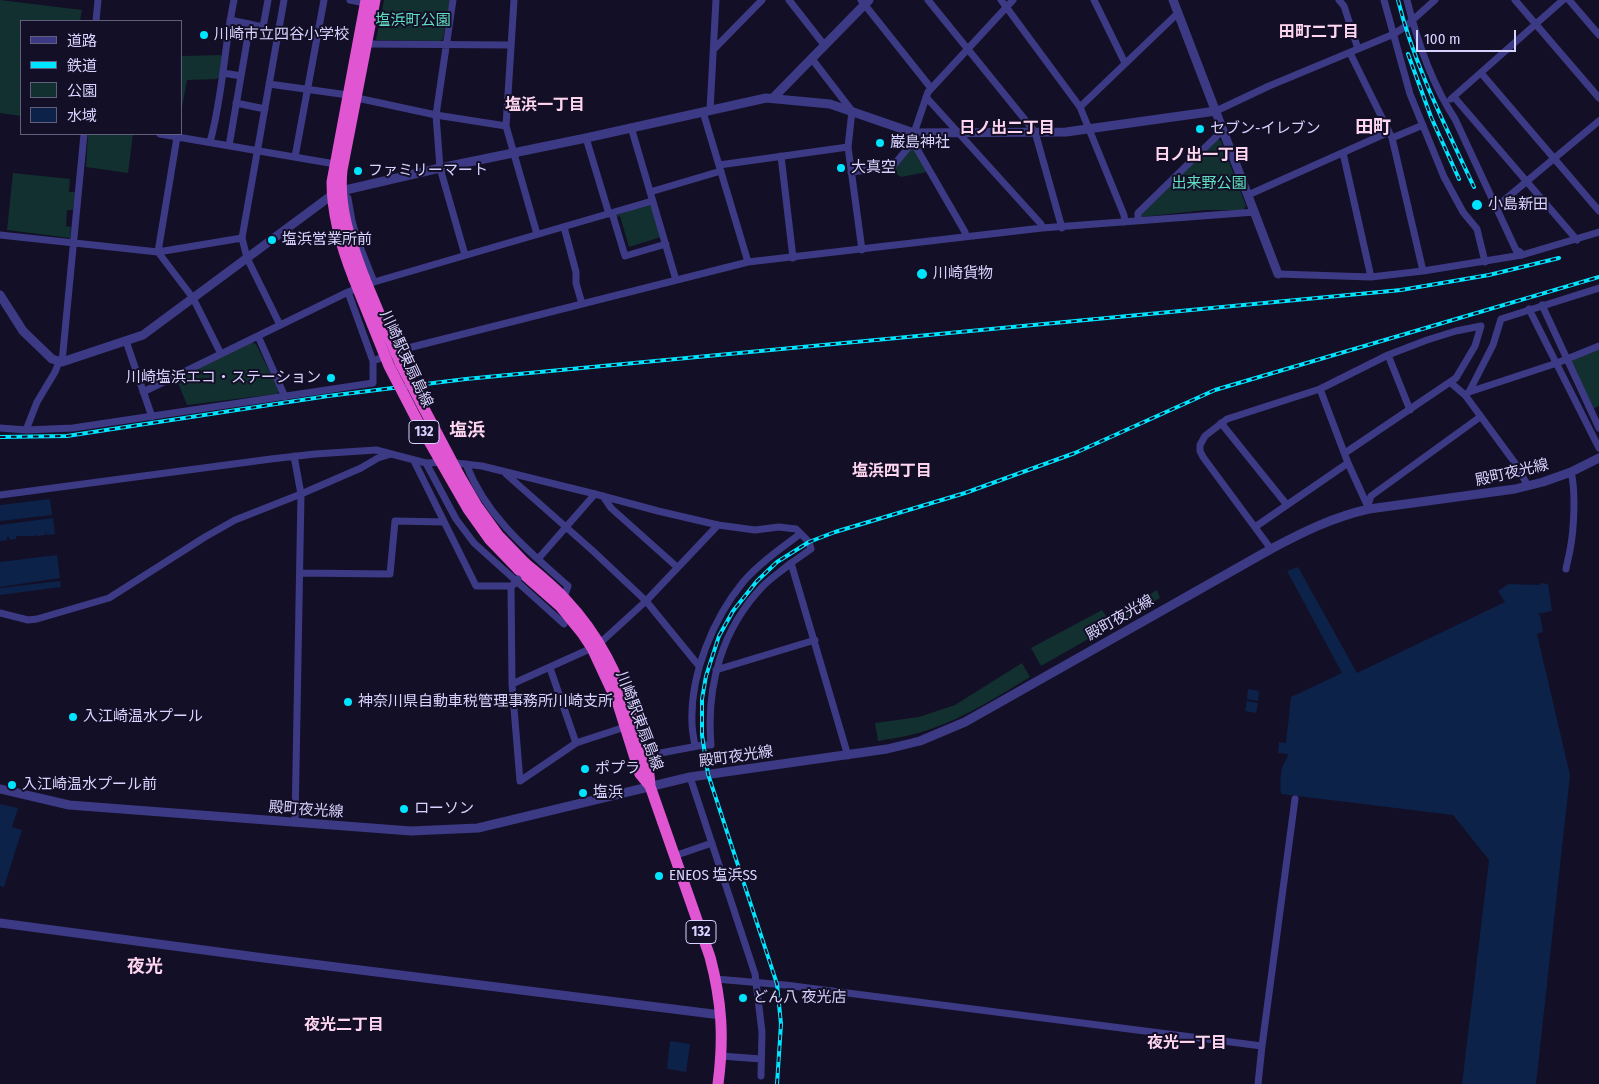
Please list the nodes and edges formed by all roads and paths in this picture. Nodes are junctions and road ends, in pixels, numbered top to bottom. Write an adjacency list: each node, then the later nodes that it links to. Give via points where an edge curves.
1 (98, 0): 28 (street)
2 (234, 0): 29 (street)
3 (268, 0): 31 (street, via 263,27)
4 (284, 0): 48 (street)
5 (324, 0): 50 (street)
6 (350, 0): 24 (street)
7 (452, 0): 36 (street)
8 (514, 0): 37 (street)
9 (716, 0): 39 (street)
10 (762, 0): 39 (street)
11 (789, 0): 38 (street)
12 (928, 0): 41 (street)
13 (1001, 0): 26 (street)
14 (1014, 0): 26 (street)
15 (1094, 0): 44 (street)
16 (1173, 0): 27 (street)
17 (1339, 0): 40 (street)
18 (1384, 0): 33 (street)
19 (1407, 0): 30 (street)
20 (1435, 0): 30 (street)
21 (1515, 0): 32 (street)
22 (1563, 0): 32 (street)
23 (1569, 0): 34 (street)
24 (369, 1): 35 (highway, 川崎駅東扇島線 / 132); 51 (highway, 川崎駅東扇島線 / 132)
25 (865, 1): 38 (street); 49 (street)
26 (1006, 6): 41 (street); 58 (street)
27 (1178, 13): 44 (street); 62 (street)
28 (96, 20)
29 (230, 20): 31 (street); 45 (street)
30 (1412, 20): 33 (street); 57 (street)
31 (250, 24): 47 (street)
32 (1536, 24): 46 (street); 55 (street)
33 (1394, 34): 40 (street); 65 (street, via 1410,94)
34 (1599, 36)
35 (367, 44): 36 (street); 51 (highway, 川崎駅東扇島線 / 132)
36 (446, 45): 37 (street); 63 (street)
37 (510, 45): 66 (street)
38 (825, 46): 43 (street)
39 (714, 49): 60 (street)
40 (1358, 49): 42 (street)
41 (968, 50): 49 (street); 71 (street)
42 (1350, 53): 62 (street); 74 (street)
43 (812, 59): 54 (street); 61 (street)
44 (1125, 63): 58 (street)
45 (224, 73): 47 (street); 78 (street)
46 (1481, 73): 53 (street); 86 (street)
47 (241, 76): 56 (street)
48 (269, 84): 50 (street); 59 (street)
49 (931, 88): 52 (street)
50 (308, 90): 51 (street); 85 (street)
51 (352, 96): 63 (street); 87 (highway, 川崎駅東扇島線 / 132); 93 (highway, 川崎駅東扇島線 / 132)
52 (926, 96): 70 (street); 77 (street)
53 (1454, 97): 57 (street); 91 (street)
54 (773, 98): 60 (street); 61 (street, via 823,103)
55 (1599, 98)
56 (236, 103): 59 (street); 79 (street)
57 (1445, 103): 96 (street)
58 (1080, 107): 68 (street)
59 (265, 109): 82 (street)
60 (706, 111): 67 (street); 89 (street)
61 (852, 112): 77 (street); 80 (street)
62 (1216, 112): 68 (street); 69 (street)
63 (436, 115): 66 (street); 88 (street)
64 (1599, 120): 86 (street)
65 (1423, 125): 74 (street); 120 (street, via 1444,176 1463,212 1477,229)
66 (506, 126): 81 (street)
67 (631, 126): 76 (street); 92 (street)
68 (1088, 129): 71 (street); 101 (street)
69 (1223, 130): 94 (street); 100 (street, via 1138,213)
70 (959, 132): 71 (street); 77 (street); 103 (street)
71 (1035, 132): 104 (street)
72 (84, 135): 111 (street)
73 (165, 135): 75 (street)
74 (1391, 135): 83 (street); 121 (street)
75 (176, 137): 78 (street); 114 (street)
76 (586, 138): 81 (street); 99 (street)
77 (913, 138): 90 (street, via 892,167); 108 (street)
78 (210, 142): 79 (street)
79 (229, 146): 82 (street)
80 (848, 147): 84 (street); 90 (street)
81 (512, 150): 88 (street); 106 (street)
82 (258, 151): 85 (street); 109 (street)
83 (1343, 153): 94 (street); 123 (street)
84 (780, 156): 89 (street); 118 (street)
85 (295, 157): 87 (street)
86 (1554, 159): 91 (street); 97 (street)
87 (335, 164): 93 (highway, 川崎駅東扇島線 / 132, via 332,182)
88 (440, 168): 93 (street); 115 (street)
89 (720, 168): 92 (street); 119 (street)
90 (851, 172): 113 (street)
91 (1527, 182): 96 (street); 110 (street)
92 (650, 192): 95 (street)
93 (336, 193): 117 (street); 124 (highway, 川崎駅東扇島線 / 132, via 342,243); 124 (street, via 348,198)
94 (1248, 195): 98 (street)
95 (652, 201): 99 (street); 112 (street)
96 (1496, 207): 116 (street, via 1516,250)
97 (1599, 211)
98 (1255, 212): 100 (street); 122 (street)
99 (610, 214): 102 (street); 112 (street, via 625,256)
100 (1138, 220): 101 (street)
101 (1125, 222): 104 (street)
102 (564, 227): 106 (street); 130 (street)
103 (1042, 228): 104 (street); 108 (street)
104 (1062, 228)
105 (1599, 232): 110 (street)
106 (537, 234): 115 (street)
107 (0, 235): 111 (street)
108 (966, 236): 113 (street)
109 (242, 238): 114 (street); 117 (street)
110 (1577, 240): 116 (street)
111 (74, 242): 114 (street); 141 (street)
112 (666, 244): 125 (street)
113 (862, 250): 118 (street)
114 (158, 252): 129 (street)
115 (464, 255): 124 (street)
116 (1522, 255): 120 (street)
117 (247, 258): 129 (street); 133 (street)
118 (793, 258): 119 (street)
119 (748, 262): 125 (street)
120 (1485, 262): 121 (street)
121 (1423, 271): 123 (street)
122 (1278, 274): 123 (street)
123 (1371, 277)
124 (364, 279): 127 (street); 184 (highway, 川崎駅東扇島線 / 132, bridge, via 389,366 468,509)
125 (676, 280): 130 (street)
126 (1599, 288): 131 (street)
127 (348, 292): 133 (street); 140 (street)
128 (0, 295): 141 (street, via 23,331 52,359)
129 (193, 298): 135 (street, via 143,335); 137 (street)
130 (582, 304): 140 (street, via 404,349)
131 (1542, 305): 132 (street); 139 (street)
132 (1529, 309): 142 (street); 146 (street, via 1501,319 1493,345)
133 (280, 325): 134 (street)
134 (258, 336): 137 (street); 147 (street)
135 (126, 341): 141 (street); 145 (street)
136 (1599, 346): 139 (street)
137 (221, 354): 145 (street)
138 (1388, 355): 143 (street, via 1446,334 1481,326 1476,346); 144 (street); 148 (street)
139 (1567, 360): 142 (street); 153 (street)
140 (373, 361): 147 (street, via 372,383)
141 (61, 362): 154 (street, via 37,402)
142 (1557, 363): 146 (street); 155 (street)
143 (1451, 383): 146 (street); 148 (street)
144 (1320, 389): 151 (street, via 1233,416); 156 (street)
145 (143, 392): 149 (street)
146 (1467, 394): 150 (street)
147 (285, 397): 149 (street)
148 (1410, 410): 156 (street)
149 (152, 417): 154 (street, via 72,428)
150 (1480, 417): 166 (street, via 1515,462); 172 (street, via 1371,496)
151 (1221, 423): 171 (street); 176 (street, via 1205,436 1200,451)
152 (0, 428): 154 (street)
153 (1599, 428)
154 (26, 430)
155 (1599, 448)
156 (1345, 453): 162 (street)
157 (391, 454): 158 (street, via 364,450); 160 (street); 167 (street)
158 (294, 456): 167 (street); 169 (street)
159 (1599, 458): 165 (street, 殿町夜光線)
160 (414, 460): 161 (street); 173 (street)
161 (426, 463): 163 (street); 188 (street, via 456,519 474,544)
162 (1348, 463): 171 (street); 172 (street)
163 (466, 464): 164 (street); 179 (street, via 478,489 503,525)
164 (504, 472): 168 (street); 175 (street)
165 (1571, 472): 166 (street, 殿町夜光線); 182 (street, via 1574,484 1572,538)
166 (1528, 486): 172 (street, 殿町夜光線, via 1505,492)
167 (301, 494): 183 (street); 187 (street, via 235,520 109,598 37,620)
168 (595, 494): 170 (street); 175 (street)
169 (0, 495)
170 (603, 496): 174 (street); 181 (street, via 611,508)
171 (1287, 505): 176 (street)
172 (1368, 507): 178 (street, 殿町夜光線, via 1300,533)
173 (444, 522): 183 (street, via 395,521 390,574); 184 (street, via 476,586)
174 (718, 524): 177 (street, via 755,530 796,529); 181 (street)
175 (566, 527): 179 (street); 186 (street)
176 (1255, 527): 178 (street)
177 (800, 534): 180 (street, via 809,542 811,549); 191 (street, via 756,569 734,594 720,616)
178 (1271, 549): 199 (street, 殿町夜光線, via 952,728 904,745)
179 (538, 559): 185 (street, via 568,586)
180 (792, 563): 189 (street); 193 (street, via 766,583 745,607 727,637)
181 (677, 567): 186 (street)
182 (1566, 569)
183 (300, 573): 204 (street)
184 (518, 576): 185 (highway, 川崎駅東扇島線 / 132); 190 (highway, 川崎駅東扇島線 / 132, via 560,606); 194 (street)
185 (564, 597): 190 (highway, 川崎駅東扇島線 / 132, via 584,620)
186 (646, 601): 190 (street); 191 (street)
187 (0, 613)
188 (564, 624)
189 (815, 640): 193 (street); 199 (street)
190 (596, 646): 192 (street); 195 (highway, 川崎駅東扇島線 / 132); 198 (highway, 川崎駅東扇島線 / 132, via 618,679)
191 (699, 666): 197 (street, via 692,723)
192 (550, 668): 194 (street); 196 (street)
193 (716, 670): 197 (street, via 710,704 711,745)
194 (512, 684): 196 (street, via 520,781)
195 (625, 728): 196 (street); 201 (highway, 川崎駅東扇島線 / 132, via 640,774)
196 (576, 743)
197 (696, 746): 198 (street)
198 (645, 756): 201 (highway, 川崎駅東扇島線 / 132)
199 (848, 756): 200 (street, 殿町夜光線)
200 (690, 777): 201 (street, 殿町夜光線); 205 (street)
201 (650, 786): 204 (street, 殿町夜光線, via 491,825 454,829 412,831); 206 (highway, 川崎駅東扇島線 / 132)
202 (4, 790): 204 (street, 殿町夜光線, via 69,805)
203 (1295, 799): 211 (street)
204 (295, 823)
205 (712, 843): 206 (street); 209 (street)
206 (674, 856): 208 (highway, 川崎駅東扇島線 / 132)
207 (0, 923): 210 (street)
208 (716, 979): 209 (street); 210 (highway, 川崎駅東扇島線 / 132)
209 (756, 982): 211 (street); 213 (street, via 762,1032)
210 (722, 1015): 212 (highway, 川崎駅東扇島線 / 132)
211 (1262, 1046): 216 (street)
212 (721, 1056): 213 (street); 215 (highway, 川崎駅東扇島線 / 132)
213 (761, 1059): 214 (street)
214 (761, 1076)
215 (718, 1084)
216 (1258, 1084)

